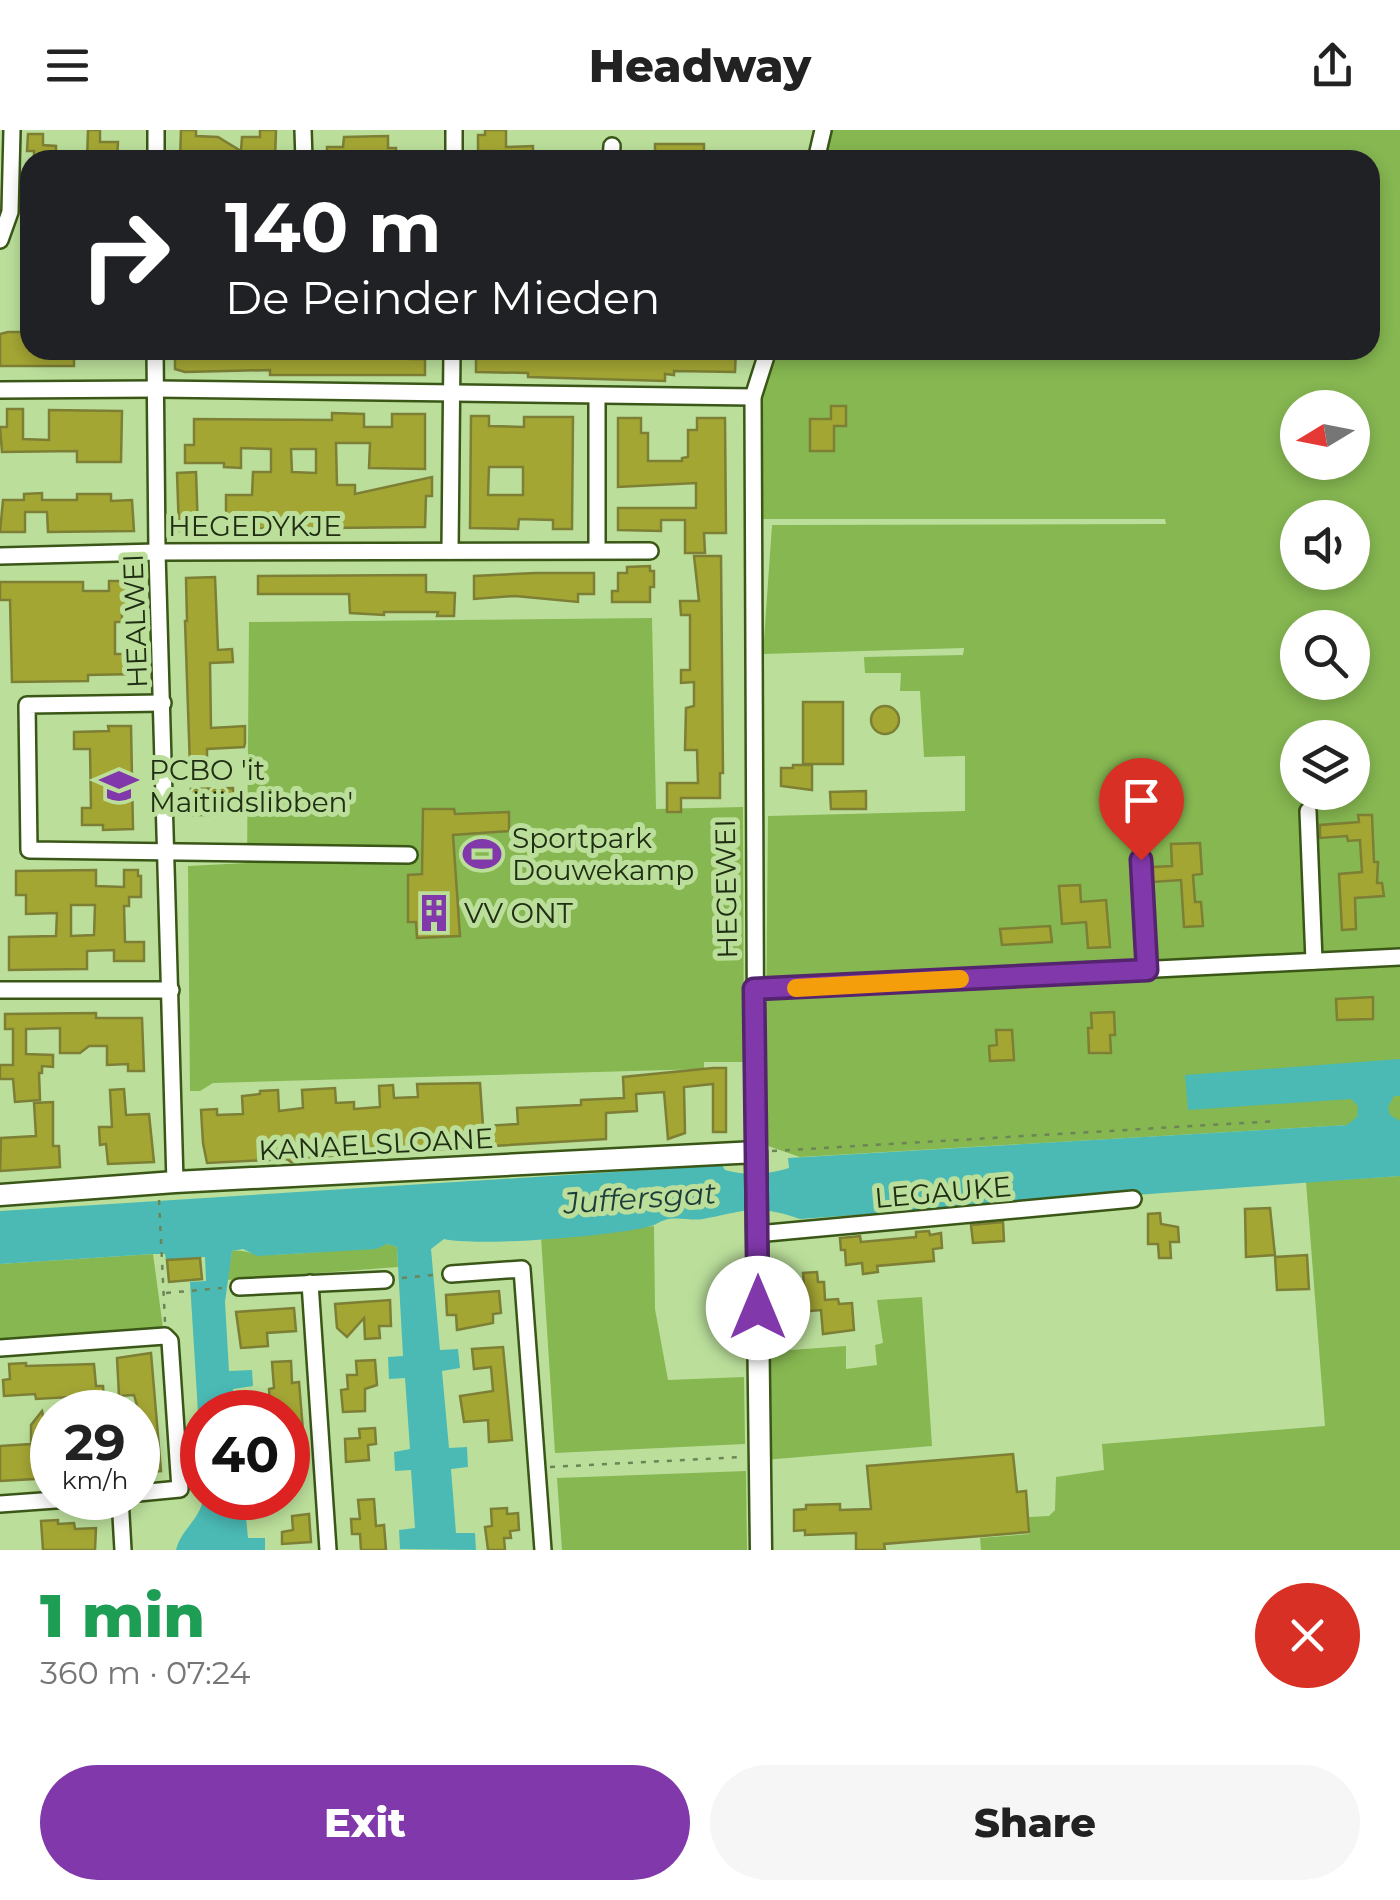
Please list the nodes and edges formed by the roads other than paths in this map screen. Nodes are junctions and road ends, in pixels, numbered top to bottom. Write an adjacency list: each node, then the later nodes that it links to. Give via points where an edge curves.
1 (12, 130): 2 (street)
2 (12, 190): 3 (street); 4 (street)
3 (20, 190)
4 (0, 240)
5 (156, 360): 8 (street, HEALWEI)
6 (452, 360): 10 (street)
7 (766, 360): 12 (street, HEGEWEI)
8 (156, 389): 9 (street); 10 (street); 16 (street, HEALWEI)
9 (0, 390)
10 (451, 395): 11 (street); 13 (street)
11 (597, 397): 12 (street); 14 (street)
12 (752, 397): 26 (street, HEGEWEI)
13 (450, 550): 14 (street, HEGEDYKJE); 16 (street, HEGEDYKJE)
14 (597, 550): 15 (street, HEGEDYKJE)
15 (650, 551)
16 (158, 552): 17 (street, HEGEDYKJE); 18 (street, HEALWEI)
17 (0, 556)
18 (162, 703): 20 (street, HEALWEI); 20 (street, via 27,706 29,850)
19 (1308, 812): 24 (street)
20 (167, 852): 21 (street); 28 (street, HEALWEI)
21 (409, 855)
22 (1141, 860): 25 (street)
23 (1400, 957): 24 (street)
24 (1314, 962): 25 (street)
25 (1147, 970): 26 (street)
26 (754, 989): 29 (street, HEGEWEI)
27 (0, 990): 28 (street)
28 (171, 990): 30 (street, HEALWEI)
29 (756, 1157): 30 (street, KANAELSLOANE); 33 (street, HEGEWEI)
30 (175, 1182): 31 (street, KANAELSLOANE)
31 (0, 1195)
32 (1133, 1199): 33 (street, LEGAUKE)
33 (757, 1226): 46 (street, HEGEWEI)
34 (451, 1274): 45 (street, via 522,1269)
35 (385, 1280): 36 (street)
36 (310, 1283): 37 (street); 44 (street)
37 (239, 1287)
38 (0, 1348): 39 (street, via 165,1336 180,1489)
39 (160, 1491)
40 (30, 1502): 41 (street)
41 (0, 1504)
42 (121, 1520): 43 (street)
43 (123, 1550)
44 (328, 1550)
45 (543, 1550)
46 (761, 1550)

